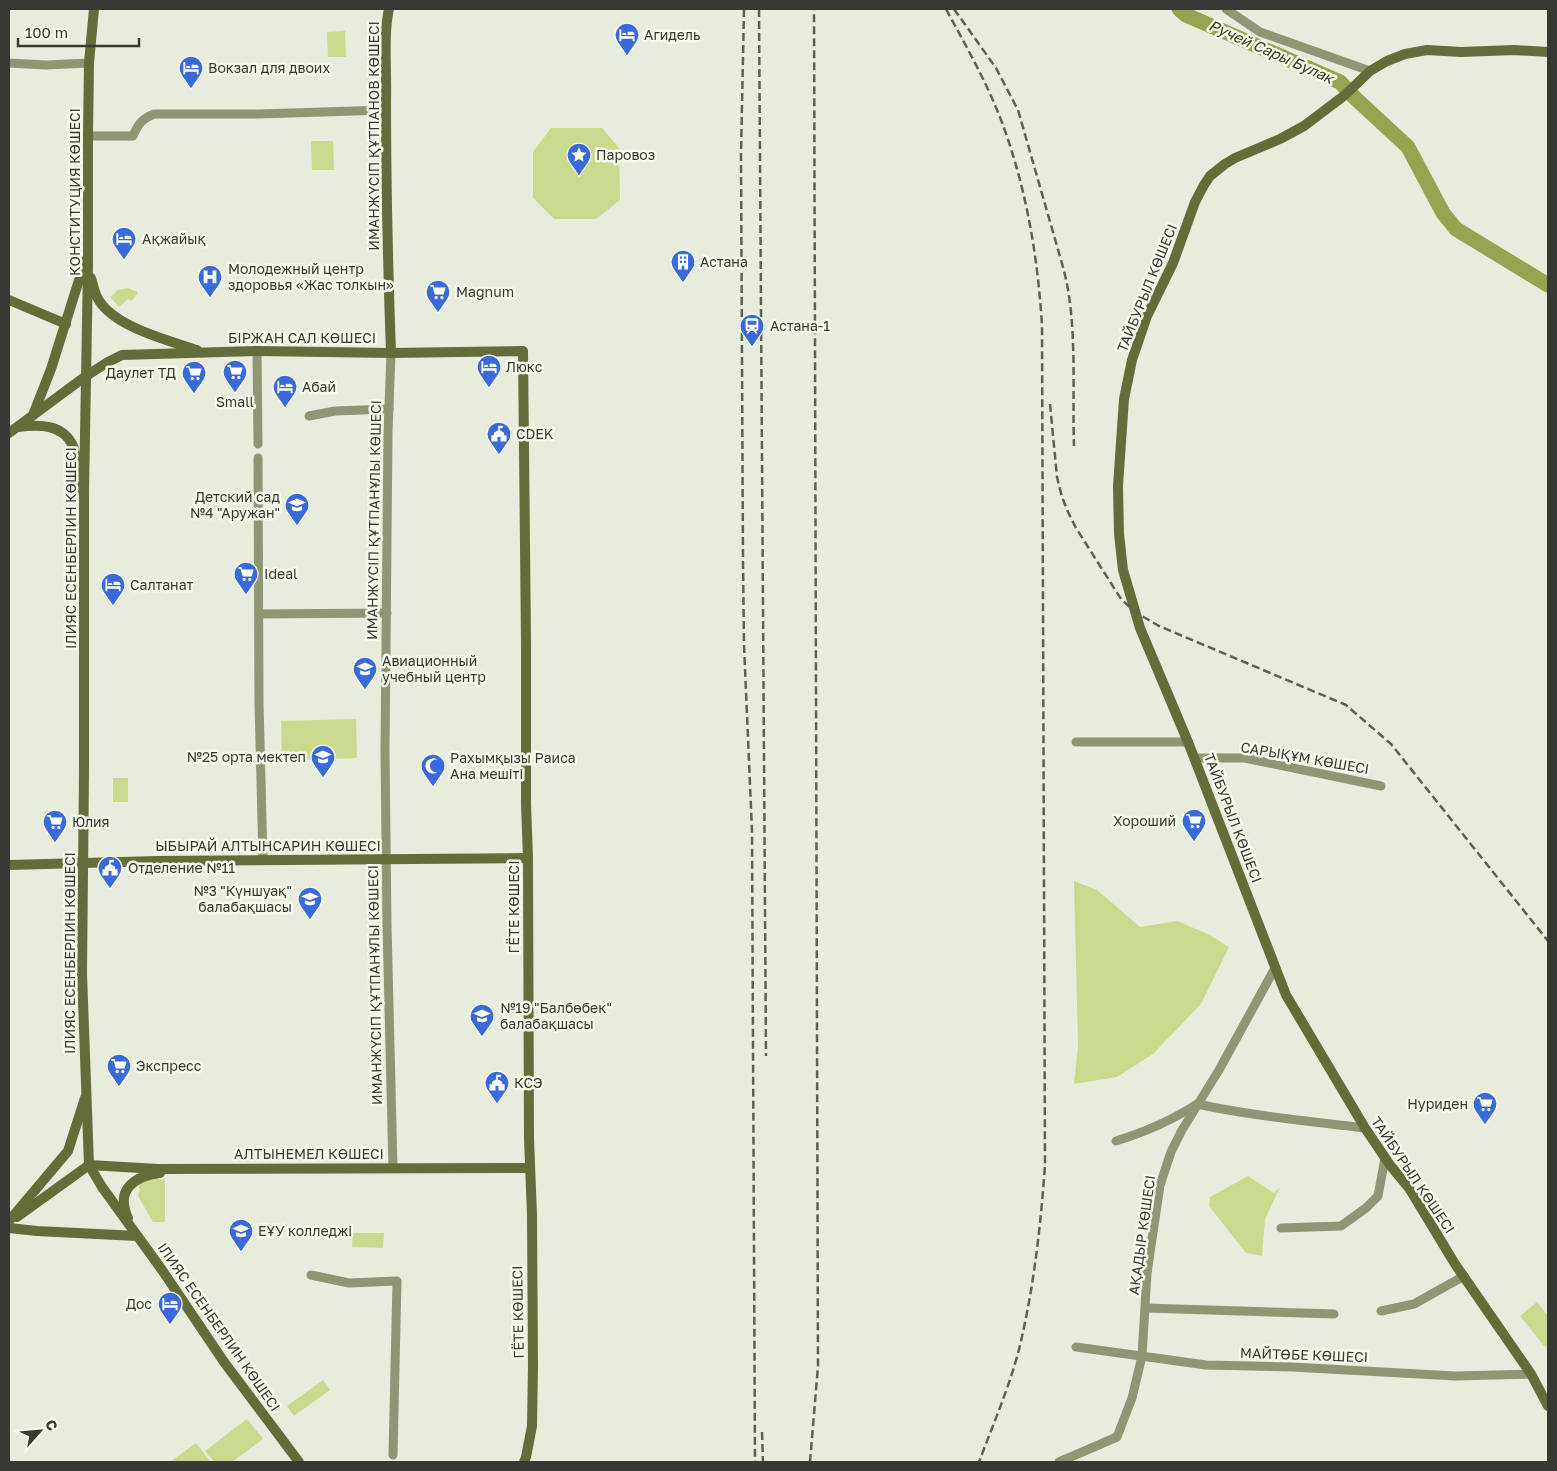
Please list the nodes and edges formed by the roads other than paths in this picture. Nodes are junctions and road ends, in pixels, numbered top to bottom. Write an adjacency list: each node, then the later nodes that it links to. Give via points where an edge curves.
1 (94, 9): 6 (main road, КОНСТИТУЦИЯ КӨШЕСІ)
2 (389, 9): 8 (main road, ИМАНЖҮСІП ҚҰТПАНОВ КӨШЕСІ)
3 (1226, 9): 7 (street, via 1260,32)
4 (1548, 52): 7 (main road, ТАЙБУРЫЛ КӨШЕСІ, via 1427,50 1404,54)
5 (9, 63): 6 (street)
6 (90, 63): 9 (main road, КОНСТИТУЦИЯ КӨШЕСІ)
7 (1370, 72): 29 (main road, ТАЙБУРЫЛ КӨШЕСІ, via 1316,118 1292,133 1225,164 1204,184 1173,263 1147,316 1132,360 1124,399 1118,486 1123,570 1140,628)
8 (386, 110): 9 (street, via 154,114 138,125 133,136); 17 (main road, ИМАНЖҮСІП ҚҰТПАНОВ КӨШЕСІ)
9 (88, 136): 10 (main road, КОНСТИТУЦИЯ КӨШЕСІ)
10 (88, 250): 11 (main road, КОНСТИТУЦИЯ КӨШЕСІ); 13 (main road)
11 (88, 266): 16 (main road, via 97,298 115,317 130,326); 18 (main road, КОНСТИТУЦИЯ КӨШЕСІ)
12 (9, 300): 13 (main road)
13 (66, 324): 20 (main road)
14 (257, 351): 16 (main road, БІРЖАН САЛ КӨШЕСІ); 17 (main road, БІРЖАН САЛ КӨШЕСІ); 23 (street)
15 (522, 351): 17 (main road, БІРЖАН САЛ КӨШЕСІ); 32 (main road, ГЁТЕ КӨШЕСІ)
16 (202, 352): 18 (main road, БІРЖАН САЛ КӨШЕСІ, via 122,355)
17 (391, 353): 19 (street, ИМАНЖҮСІП ҚҰТПАНҰЛЫ КӨШЕСІ)
18 (86, 376): 20 (main road, БІРЖАН САЛ КӨШЕСІ); 25 (main road, ІЛИЯС ЕСЕНБЕРЛИН КӨШЕСІ)
19 (389, 409): 21 (street, via 335,411); 26 (street, ИМАНЖҮСІП ҚҰТПАНҰЛЫ КӨШЕСІ)
20 (33, 415): 22 (main road, БІРЖАН САЛ КӨШЕСІ)
21 (309, 416)
22 (13, 430): 25 (main road, via 35,425 63,433 74,447)
23 (258, 444)
24 (258, 458): 27 (street)
25 (84, 516): 35 (main road, ІЛИЯС ЕСЕНБЕРЛИН КӨШЕСІ)
26 (387, 613): 27 (street); 34 (street, ИМАНЖҮСІП ҚҰТПАНҰЛЫ КӨШЕСІ)
27 (259, 614): 33 (street)
28 (1076, 742): 29 (street)
29 (1188, 742): 30 (main road, ТАЙБУРЫЛ КӨШЕСІ)
30 (1195, 758): 31 (street, САРЫҚҰМ КӨШЕСІ, via 1245,758); 37 (main road, ТАЙБУРЫЛ КӨШЕСІ)
31 (1381, 786)
32 (528, 858): 34 (main road, ЫБЫРАЙ АЛТЫНСАРИН КӨШЕСІ); 45 (main road, ГЁТЕ КӨШЕСІ)
33 (263, 860): 34 (main road, ЫБЫРАЙ АЛТЫНСАРИН КӨШЕСІ); 35 (main road, ЫБЫРАЙ АЛТЫНСАРИН КӨШЕСІ)
34 (386, 860): 44 (street, ИМАНЖҮСІП ҚҰТПАНҰЛЫ КӨШЕСІ)
35 (83, 863): 36 (main road, ЫБЫРАЙ АЛТЫНСАРИН КӨШЕСІ); 38 (main road, ІЛИЯС ЕСЕНБЕРЛИН КӨШЕСІ, via 82,983)
36 (9, 865)
37 (1275, 968): 39 (street, АҚАДЫР КӨШЕСІ); 40 (main road, ТАЙБУРЫЛ КӨШЕСІ, via 1286,995)
38 (87, 1090): 43 (main road, ІЛИЯС ЕСЕНБЕРЛИН КӨШЕСІ); 47 (main road, via 68,1151)
39 (1197, 1104): 40 (street); 41 (street, via 1153,1129); 53 (street, АҚАДЫР КӨШЕСІ, via 1171,1152 1160,1184 1147,1274)
40 (1364, 1128): 42 (main road, ТАЙБУРЫЛ КӨШЕСІ)
41 (1116, 1141)
42 (1385, 1158): 49 (street, via 1378,1196 1341,1226); 52 (main road, ТАЙБУРЫЛ КӨШЕСІ, via 1409,1188)
43 (89, 1164): 46 (main road, АЛТЫНЕМЕЛ КӨШЕСІ); 47 (main road); 50 (main road, ІЛИЯС ЕСЕНБЕРЛИН КӨШЕСІ)
44 (393, 1168): 45 (main road, АЛТЫНЕМЕЛ КӨШЕСІ); 46 (main road, АЛТЫНЕМЕЛ КӨШЕСІ)
45 (530, 1168): 62 (main road, ГЁТЕ КӨШЕСІ, via 532,1426)
46 (188, 1169): 50 (main road, via 150,1174 136,1179 129,1186 123,1201 124,1210)
47 (9, 1222)
48 (9, 1228): 50 (main road)
49 (1281, 1228)
50 (137, 1236): 61 (main road, ІЛИЯС ЕСЕНБЕРЛИН КӨШЕСІ, via 224,1362)
51 (311, 1275): 60 (street, via 349,1282 397,1281)
52 (1464, 1276): 54 (street, via 1414,1304); 58 (main road, ТАЙБУРЫЛ КӨШЕСІ)
53 (1146, 1308): 55 (street); 57 (street, АҚАДЫР КӨШЕСІ)
54 (1381, 1311)
55 (1334, 1314)
56 (1076, 1347): 57 (street, МАЙТӨБЕ КӨШЕСІ)
57 (1142, 1356): 58 (street, МАЙТӨБЕ КӨШЕСІ, via 1206,1365 1455,1376); 63 (street, АҚАДЫР КӨШЕСІ, via 1132,1398 1117,1437)
58 (1532, 1374): 59 (main road, ТАЙБУРЫЛ КӨШЕСІ)
59 (1548, 1406)
60 (393, 1455)
61 (299, 1462)
62 (524, 1462)
63 (1059, 1462)

